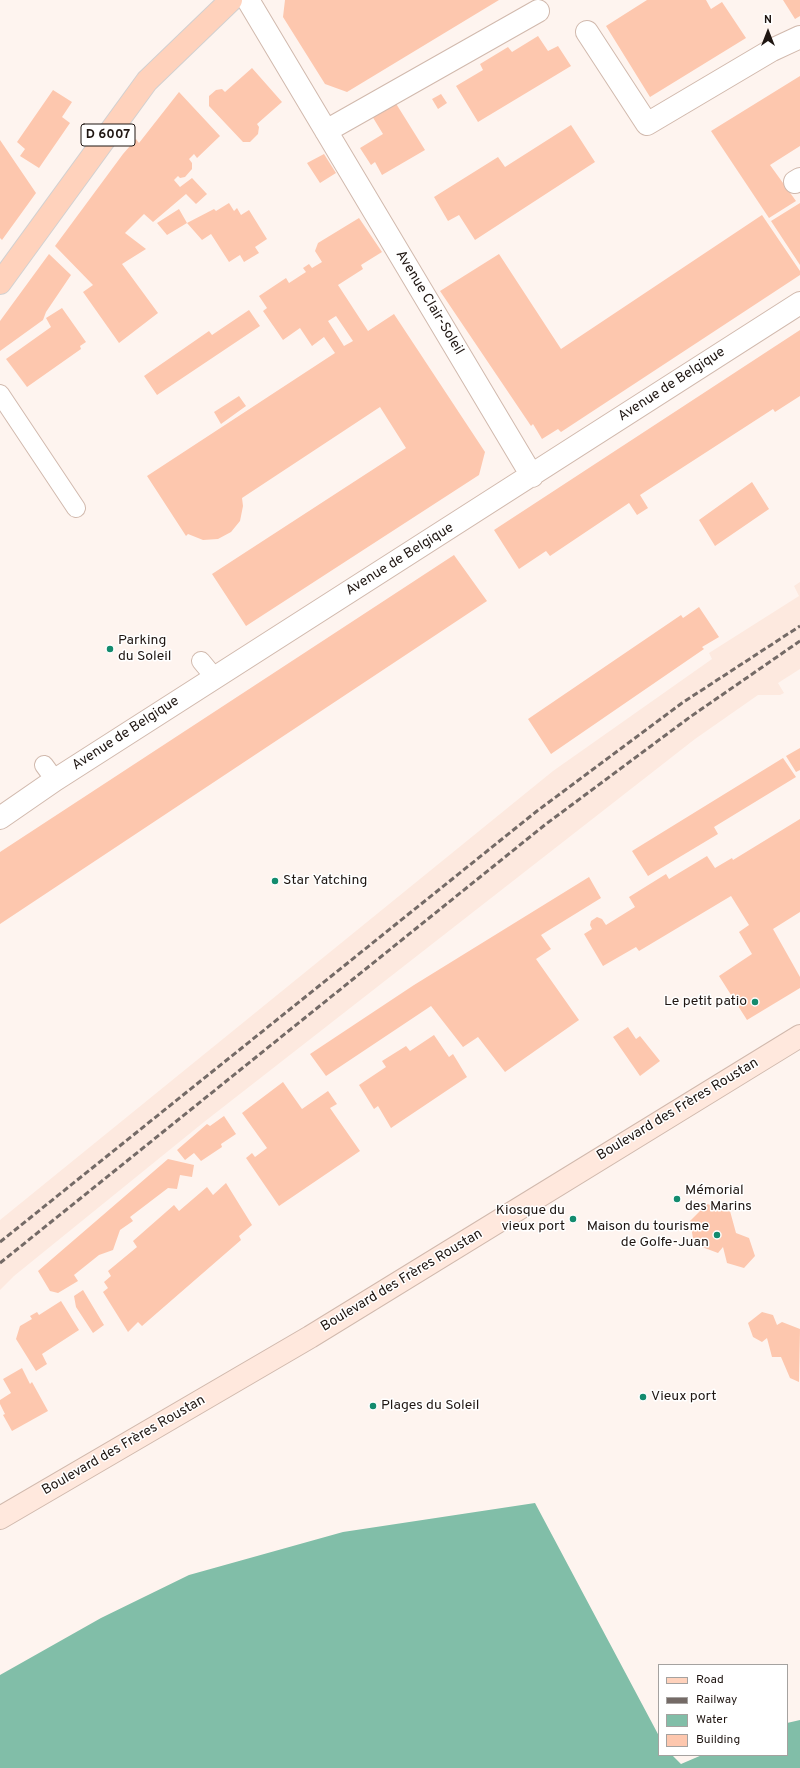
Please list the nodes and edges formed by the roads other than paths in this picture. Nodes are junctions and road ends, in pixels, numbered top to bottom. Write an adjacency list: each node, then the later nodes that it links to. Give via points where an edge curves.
1 (231, 0): 7 (main road, D 6007, via 147,81)
2 (248, 0): 6 (street, Avenue Clair-Soleil)
3 (538, 12): 6 (street)
4 (587, 32): 5 (street, via 647,124 772,50)
5 (800, 37)
6 (326, 131): 10 (street, Avenue Clair-Soleil)
7 (0, 283)
8 (800, 303): 10 (street, Avenue de Belgique)
9 (0, 394): 11 (lane)
10 (532, 476): 12 (street, Avenue de Belgique, via 208,669 49,773)
11 (76, 508)
12 (0, 818)
13 (800, 1036): 14 (main road, Boulevard des Frères Roustan, via 310,1337)
14 (0, 1518)

